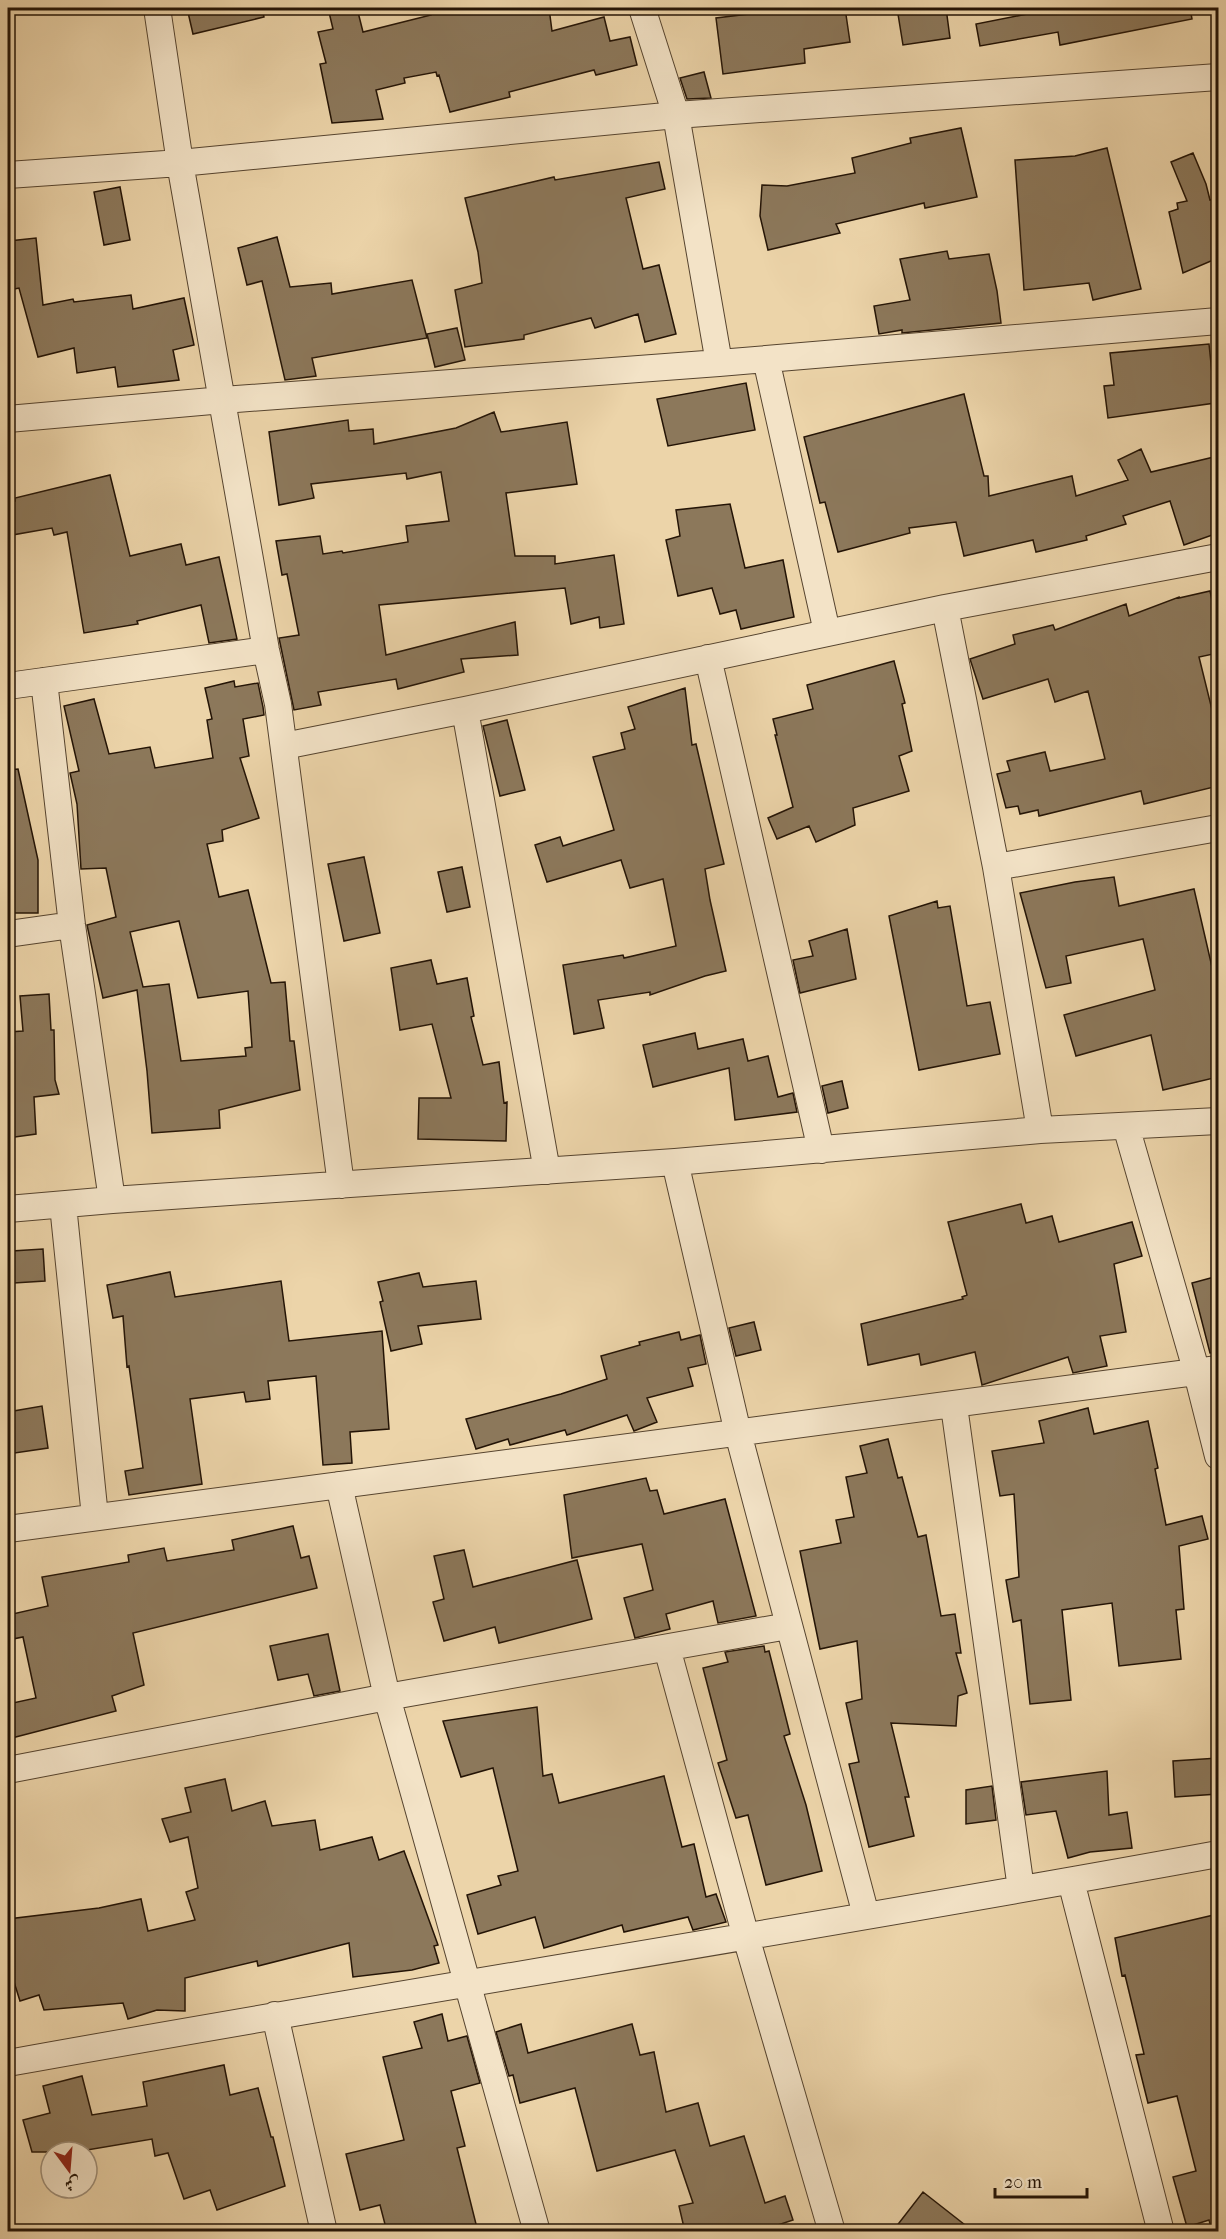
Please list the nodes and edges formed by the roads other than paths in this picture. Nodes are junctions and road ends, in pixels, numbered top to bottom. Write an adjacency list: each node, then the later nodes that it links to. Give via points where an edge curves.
1 (157, 8): 5 (street)
2 (642, 8): 4 (street)
3 (1218, 77): 4 (street)
4 (676, 115): 5 (street); 9 (street)
5 (180, 163): 6 (street); 10 (street)
6 (8, 175)
7 (1218, 321): 8 (street)
8 (766, 359): 9 (street); 14 (street)
9 (719, 363): 10 (street)
10 (223, 400): 11 (street); 15 (street)
11 (8, 419)
12 (1218, 557): 13 (street)
13 (945, 608): 14 (street); 22 (street)
14 (827, 632): 16 (street)
15 (266, 650): 17 (street); 20 (street)
16 (708, 658): 19 (street); 28 (street)
17 (44, 681): 18 (street); 23 (street)
18 (8, 686)
19 (465, 710): 20 (street); 30 (street)
20 (284, 746): 31 (street)
21 (1218, 828): 22 (street)
22 (996, 867): 27 (street)
23 (72, 925): 24 (street); 32 (street)
24 (8, 934)
25 (1218, 1121): 26 (street)
26 (1126, 1126): 27 (street); 35 (street)
27 (1040, 1130): 28 (street)
28 (821, 1150): 29 (street)
29 (675, 1162): 30 (street); 37 (street)
30 (547, 1171): 31 (street)
31 (341, 1185): 32 (street)
32 (112, 1200): 33 (street)
33 (63, 1204): 34 (street); 40 (street)
34 (8, 1209)
35 (1208, 1371): 36 (street); 38 (street)
36 (954, 1406): 37 (street); 48 (street)
37 (738, 1433): 39 (street); 42 (street)
38 (1218, 1456)
39 (339, 1485): 40 (street); 44 (street)
40 (95, 1517): 41 (street)
41 (8, 1529)
42 (788, 1626): 43 (street); 49 (street)
43 (668, 1648): 44 (street); 50 (street)
44 (387, 1697): 45 (street); 51 (street)
45 (8, 1770)
46 (1218, 1854): 47 (street)
47 (1071, 1881): 48 (street); 57 (street)
48 (1021, 1889): 49 (street)
49 (866, 1915): 50 (street)
50 (746, 1937): 51 (street); 56 (street)
51 (467, 1984): 52 (street); 55 (street)
52 (275, 2015): 53 (street); 54 (street)
53 (8, 2063)
54 (324, 2232)
55 (537, 2232)
56 (832, 2232)
57 (1161, 2232)

